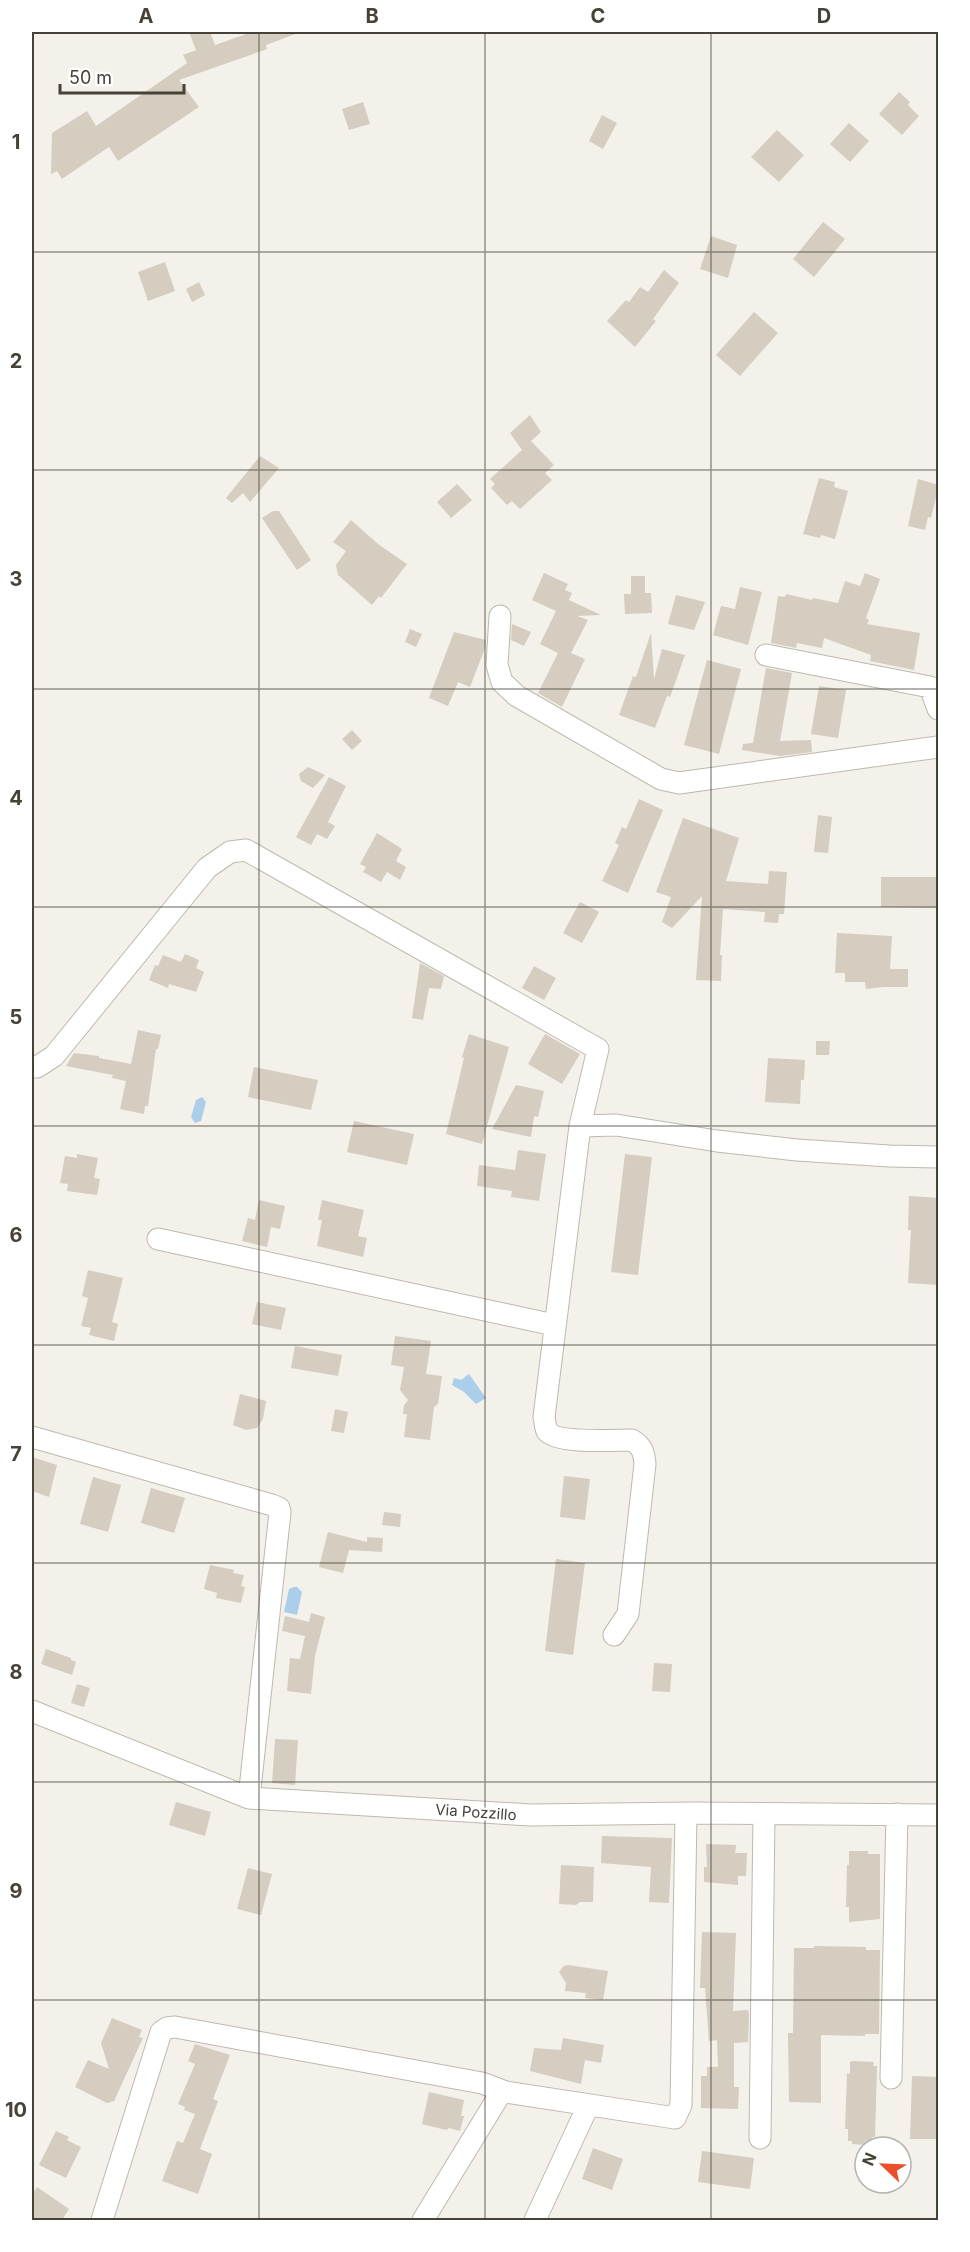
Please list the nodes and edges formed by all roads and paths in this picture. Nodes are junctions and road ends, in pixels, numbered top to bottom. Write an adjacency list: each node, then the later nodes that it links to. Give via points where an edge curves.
1 (500, 616): 4 (street, via 497,665 502,682 517,696 661,779 679,783)
2 (766, 655): 3 (street, via 930,687)
3 (939, 709)
4 (939, 747)
5 (32, 1067): 6 (street, via 54,1056 207,868 230,852 246,850 598,1049)
6 (580, 1126): 7 (street, via 616,1125 797,1150); 9 (street)
7 (939, 1157)
8 (158, 1239): 9 (street)
9 (554, 1325): 11 (street, via 544,1417 547,1430 566,1439 632,1440 644,1453 628,1614)
10 (32, 1437): 13 (street, via 279,1508)
11 (614, 1635)
12 (32, 1711): 13 (street, Via Pozzillo)
13 (249, 1798): 14 (street, Via Pozzillo, via 531,1815)
14 (686, 1814): 16 (street, Via Pozzillo); 20 (street, via 681,2105 675,2118)
15 (897, 1814): 16 (street, Via Pozzillo); 17 (street, Via Pozzillo); 18 (street)
16 (764, 1815): 21 (street)
17 (939, 1815)
18 (891, 2078)
19 (506, 2092): 20 (street); 22 (street, via 472,2081 166,2028 161,2032); 23 (street, via 499,2096)
20 (588, 2106): 24 (street)
21 (760, 2138)
22 (102, 2220)
23 (423, 2220)
24 (535, 2220)

